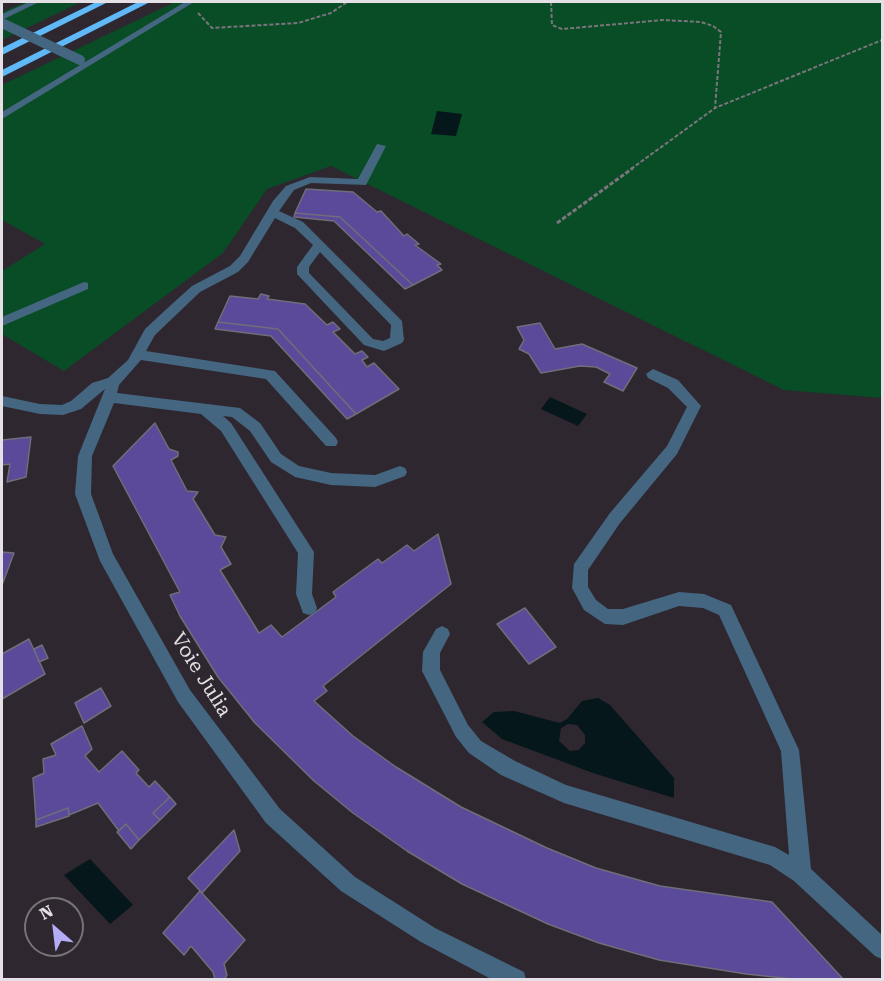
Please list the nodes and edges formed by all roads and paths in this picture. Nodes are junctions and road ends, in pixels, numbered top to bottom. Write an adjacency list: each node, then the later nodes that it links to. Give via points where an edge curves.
1 (35, 2): 7 (street)
2 (104, 2): 9 (highway)
3 (145, 2): 11 (highway)
4 (347, 2): 6 (path, via 331,13 298,23 212,28)
5 (551, 2): 12 (path, via 552,25 562,29 663,20 713,26 721,32)
6 (187, 3): 10 (street)
7 (2, 22): 10 (street, bridge)
8 (882, 40): 12 (path)
9 (2, 52)
10 (85, 62): 13 (street)
11 (2, 74)
12 (715, 108): 16 (path)
13 (2, 116)
14 (381, 146): 15 (street, via 362,183 310,180 290,188)
15 (272, 212): 17 (street, via 299,225); 20 (street, via 244,259 234,269 196,289 176,307 150,332)
16 (557, 223)
17 (319, 244): 17 (street, via 398,324 397,340 384,346 369,342 303,274 303,267)
18 (84, 286): 19 (street)
19 (2, 322)
20 (138, 355): 22 (street); 25 (street, via 270,375)
21 (653, 374): 29 (street, via 673,384 694,406 672,450 615,518 580,569 580,588 590,605 605,616 623,617 679,599 704,601 725,610 790,750)
22 (110, 391): 23 (street, via 105,383 63,410); 24 (street); 31 (street, Voie Julia, via 85,456 83,494 106,556 184,696 273,816 348,884 428,935)
23 (2, 401)
24 (205, 409): 26 (street, via 235,412 255,427 276,458 295,471 331,479 375,481); 27 (street, via 226,427 306,552 304,594)
25 (331, 442)
26 (400, 472)
27 (309, 608)
28 (442, 634): 29 (street, via 432,652 432,671 462,731 475,747 508,768 564,794 775,857)
29 (801, 874): 30 (street)
30 (882, 949)
31 (516, 980)

